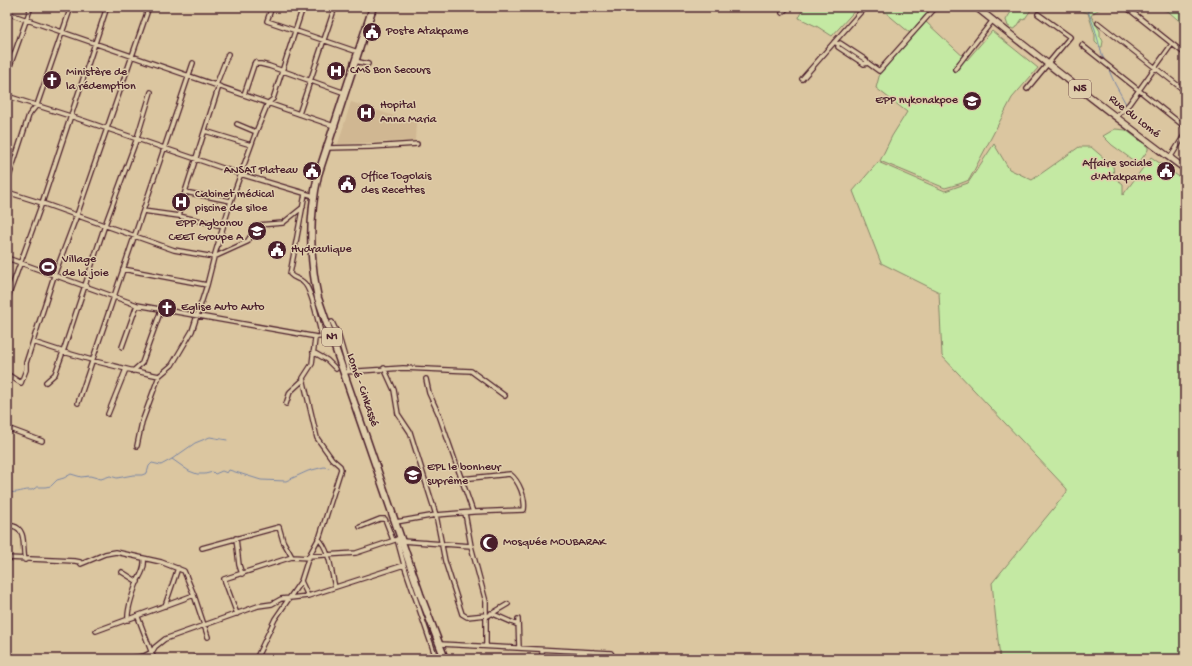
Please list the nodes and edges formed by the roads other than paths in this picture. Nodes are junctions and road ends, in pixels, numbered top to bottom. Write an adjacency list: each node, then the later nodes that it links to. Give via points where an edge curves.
1 (31, 7): 17 (street)
2 (71, 7): 21 (street)
3 (107, 7): 23 (street)
4 (149, 7): 30 (street)
5 (272, 7): 20 (street, via 267,22)
6 (303, 7): 20 (street)
7 (335, 7): 22 (street)
8 (373, 7): 27 (highway, Lomé - Cinkassé / N1)
9 (788, 7): 15 (street)
10 (865, 7): 24 (street)
11 (936, 7): 24 (street, via 879,71 868,63 864,64)
12 (976, 7): 18 (main road, Rue du Lomé / N5)
13 (1126, 7): 25 (street)
14 (7, 13): 17 (street)
15 (782, 13)
16 (1038, 14): 34 (street, via 1070,37)
17 (27, 20): 21 (street); 38 (street)
18 (993, 20): 34 (main road, Rue du Lomé / N5); 36 (street)
19 (1098, 23): 35 (street)
20 (296, 30): 22 (street); 37 (street)
21 (61, 31): 23 (street); 51 (street)
22 (324, 39): 27 (street); 41 (street)
23 (94, 43): 30 (street); 53 (street)
24 (836, 43): 40 (street)
25 (1172, 44): 29 (street); 35 (street)
26 (1082, 45): 44 (street)
27 (358, 52): 31 (highway, Lomé - Cinkassé / N1)
28 (228, 54): 42 (street)
29 (1185, 54)
30 (133, 56): 39 (street); 58 (street)
31 (355, 61): 33 (street); 47 (highway, Lomé - Cinkassé / N1)
32 (193, 63): 39 (street)
33 (368, 64)
34 (1048, 65): 43 (street); 54 (main road, Rue du Lomé / N5)
35 (1155, 67): 44 (street); 45 (street)
36 (955, 69)
37 (282, 70): 41 (street); 48 (street, via 255,63); 50 (street, via 273,99)
38 (7, 74)
39 (189, 76): 42 (street); 65 (street)
40 (802, 79)
41 (310, 81): 47 (street); 52 (street)
42 (218, 86): 48 (street); 59 (street)
43 (1027, 89)
44 (1138, 90): 54 (street); 57 (street)
45 (1185, 91)
46 (151, 92): 62 (street)
47 (345, 93): 56 (highway, Lomé - Cinkassé / N1)
48 (244, 95): 50 (street)
49 (7, 96): 51 (street)
50 (268, 103): 52 (street); 60 (street)
51 (37, 105): 53 (street); 71 (street, via 30,115)
52 (300, 114): 56 (street)
53 (70, 116): 58 (street); 77 (street)
54 (1116, 117): 67 (main road, Rue du Lomé / N5)
55 (237, 124): 60 (street)
56 (334, 126): 66 (highway, Lomé - Cinkassé / N1)
57 (1185, 127)
58 (106, 128): 62 (street); 80 (street)
59 (205, 131): 64 (street); 68 (street)
60 (256, 132): 64 (street)
61 (1185, 134): 67 (street)
62 (137, 138): 65 (street); 82 (street)
63 (417, 144): 66 (street)
64 (251, 145): 70 (street)
65 (165, 148): 68 (street); 79 (street)
66 (326, 148): 75 (highway, Lomé - Cinkassé / N1)
67 (1170, 158): 69 (main road, Rue du Lomé / N5)
68 (196, 159): 70 (street); 73 (street)
69 (1185, 169)
70 (240, 174): 74 (street); 76 (street)
71 (7, 182)
72 (7, 192): 77 (street)
73 (185, 192): 76 (street); 81 (street)
74 (305, 194): 75 (street); 78 (street)
75 (314, 196): 98 (highway, Lomé - Cinkassé / N1, via 310,222 312,264 318,298)
76 (231, 201): 83 (street)
77 (42, 203): 80 (street); 87 (street)
78 (303, 207): 85 (street, via 282,223 258,225 247,242); 100 (street, via 290,274 304,282 309,290)
79 (142, 211): 81 (street); 84 (street)
80 (77, 215): 82 (street); 89 (street)
81 (179, 216): 83 (street)
82 (105, 225): 84 (street); 91 (street)
83 (223, 226): 85 (street)
84 (134, 236): 85 (street, via 174,250); 88 (street)
85 (214, 257): 90 (street)
86 (7, 258): 87 (street)
87 (20, 263): 89 (street); 93 (street)
88 (123, 269): 90 (street); 92 (street)
89 (54, 276): 91 (street); 101 (street)
90 (207, 285): 96 (street)
91 (86, 286): 92 (street); 103 (street)
92 (113, 297): 94 (street); 105 (street)
93 (7, 300)
94 (136, 305): 95 (street); 102 (street)
95 (161, 310): 96 (street); 109 (street, via 142,363)
96 (197, 316): 99 (street); 112 (street, via 192,331 172,365)
97 (332, 322): 110 (street, via 339,337)
98 (332, 336): 100 (street); 110 (highway, Lomé - Cinkassé / N1)
99 (317, 337): 100 (street); 104 (street)
100 (322, 337)
101 (33, 342): 103 (street); 111 (street, via 21,383)
102 (122, 347)
103 (63, 352): 105 (street); 115 (street, via 54,374)
104 (313, 352): 108 (street); 114 (street, via 312,364)
105 (92, 360): 107 (street); 117 (street)
106 (384, 368): 110 (street); 116 (street, via 471,371); 126 (street, via 394,390 398,414 410,432)
107 (126, 369): 109 (street); 119 (street)
108 (336, 369)
109 (133, 371): 112 (street)
110 (347, 371): 127 (highway, Lomé - Cinkassé / N1)
111 (7, 374)
112 (159, 376): 122 (street, via 142,422)
113 (426, 379): 123 (street)
114 (303, 380): 118 (street, via 290,392); 131 (street, via 317,438 341,467)
115 (46, 382)
116 (505, 396)
117 (78, 403)
118 (286, 404)
119 (108, 414)
120 (7, 428): 121 (street)
121 (42, 441)
122 (137, 446)
123 (461, 479): 124 (street); 124 (street, via 510,474 516,479 526,503 524,510)
124 (473, 512): 125 (street)
125 (465, 513): 126 (street); 134 (street)
126 (436, 515): 127 (street); 133 (street)
127 (396, 522): 132 (highway, Lomé - Cinkassé / N1)
128 (360, 527): 132 (street, via 385,519)
129 (7, 528): 141 (street, via 13,526 20,530)
130 (236, 538): 135 (street); 137 (street, via 279,527); 145 (street)
131 (318, 538): 136 (street, via 323,542); 138 (street)
132 (398, 540): 133 (street); 136 (street, via 356,553); 142 (street); 149 (highway, Lomé - Cinkassé / N1)
133 (441, 543): 134 (street); 157 (street, via 464,617)
134 (471, 546): 157 (street, via 486,602)
135 (202, 548)
136 (328, 554): 138 (street); 148 (street)
137 (292, 557): 138 (street); 145 (street)
138 (309, 557): 146 (street)
139 (7, 558): 141 (street)
140 (144, 559): 141 (street, via 116,552 81,564 74,561); 143 (street); 147 (street, via 144,567)
141 (25, 560)
142 (404, 565): 148 (street); 149 (street)
143 (178, 568): 150 (street, via 184,571); 154 (street)
144 (122, 572): 147 (street)
145 (242, 574): 156 (street, via 224,579)
146 (301, 581): 151 (street); 152 (street)
147 (138, 582): 160 (street, via 128,612)
148 (335, 586): 151 (street)
149 (417, 594): 165 (highway, Lomé - Cinkassé / N1); 172 (street)
150 (194, 595): 154 (street); 162 (street)
151 (308, 596): 152 (street)
152 (289, 598): 156 (street); 176 (street, via 275,619)
153 (508, 604): 155 (street)
154 (165, 606): 158 (street)
155 (491, 613): 157 (street); 161 (street)
156 (237, 614): 162 (street)
157 (486, 616): 166 (street)
158 (138, 617): 160 (street); 169 (street)
159 (518, 619): 161 (street)
160 (128, 620): 163 (street)
161 (518, 625): 167 (street)
162 (204, 626): 164 (street); 169 (street, via 165,639)
163 (96, 631)
164 (208, 637)
165 (440, 644): 166 (street); 173 (highway, Lomé - Cinkassé / N1)
166 (486, 646): 167 (street)
167 (519, 648): 168 (street)
168 (542, 651): 170 (street); 177 (street)
169 (152, 652): 171 (street); 175 (street)
170 (593, 652): 178 (street); 179 (street, via 611,653)
171 (137, 658): 174 (street)
172 (435, 658): 173 (street)
173 (445, 658)
174 (127, 659)
175 (154, 659)
176 (256, 659)
177 (542, 659)
178 (596, 659)
179 (614, 659)

